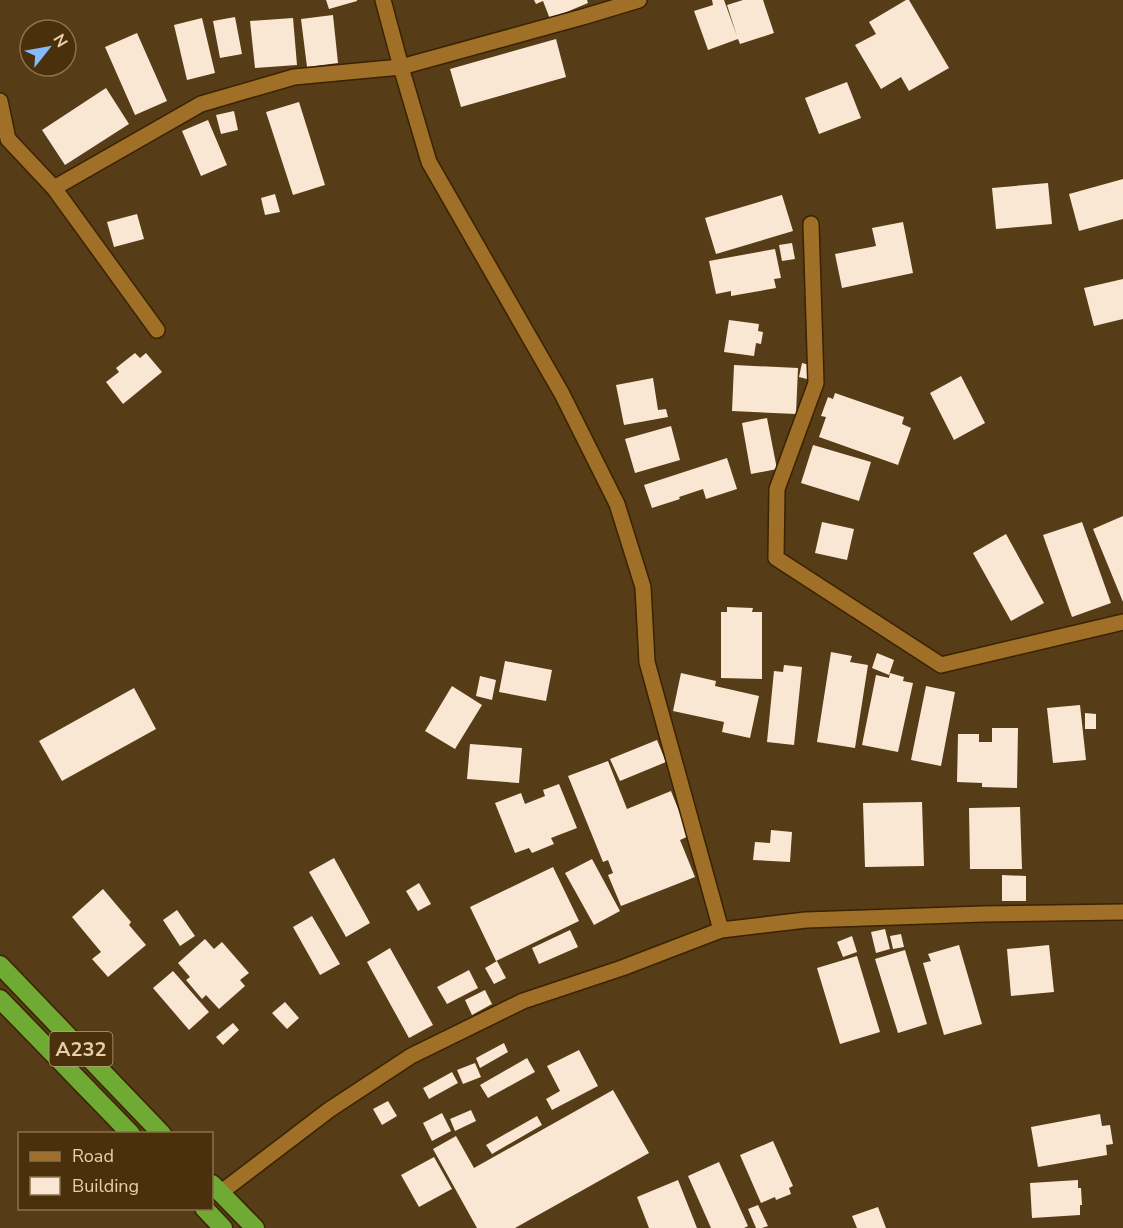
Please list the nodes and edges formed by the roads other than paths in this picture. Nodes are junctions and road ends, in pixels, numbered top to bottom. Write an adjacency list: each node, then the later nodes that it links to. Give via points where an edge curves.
1 (383, 0): 3 (street)
2 (639, 0): 3 (street)
3 (401, 67): 6 (street, via 294,77 201,104); 11 (street, via 429,162 562,394 617,504 643,587 646,662)
4 (0, 101): 5 (street)
5 (4, 139): 6 (street)
6 (54, 188): 8 (street)
7 (811, 224): 9 (street, via 816,383 777,489 776,558 941,665)
8 (157, 330)
9 (1123, 622)
10 (1123, 912): 11 (street, via 806,920)
11 (721, 930): 16 (street, via 523,1001 411,1056)
12 (0, 965): 15 (highway, A232)
13 (0, 999): 14 (highway, A232)
14 (129, 1132)
15 (160, 1132)
16 (216, 1189): 19 (highway)
17 (205, 1210): 18 (highway)
18 (223, 1228)
19 (255, 1228)

